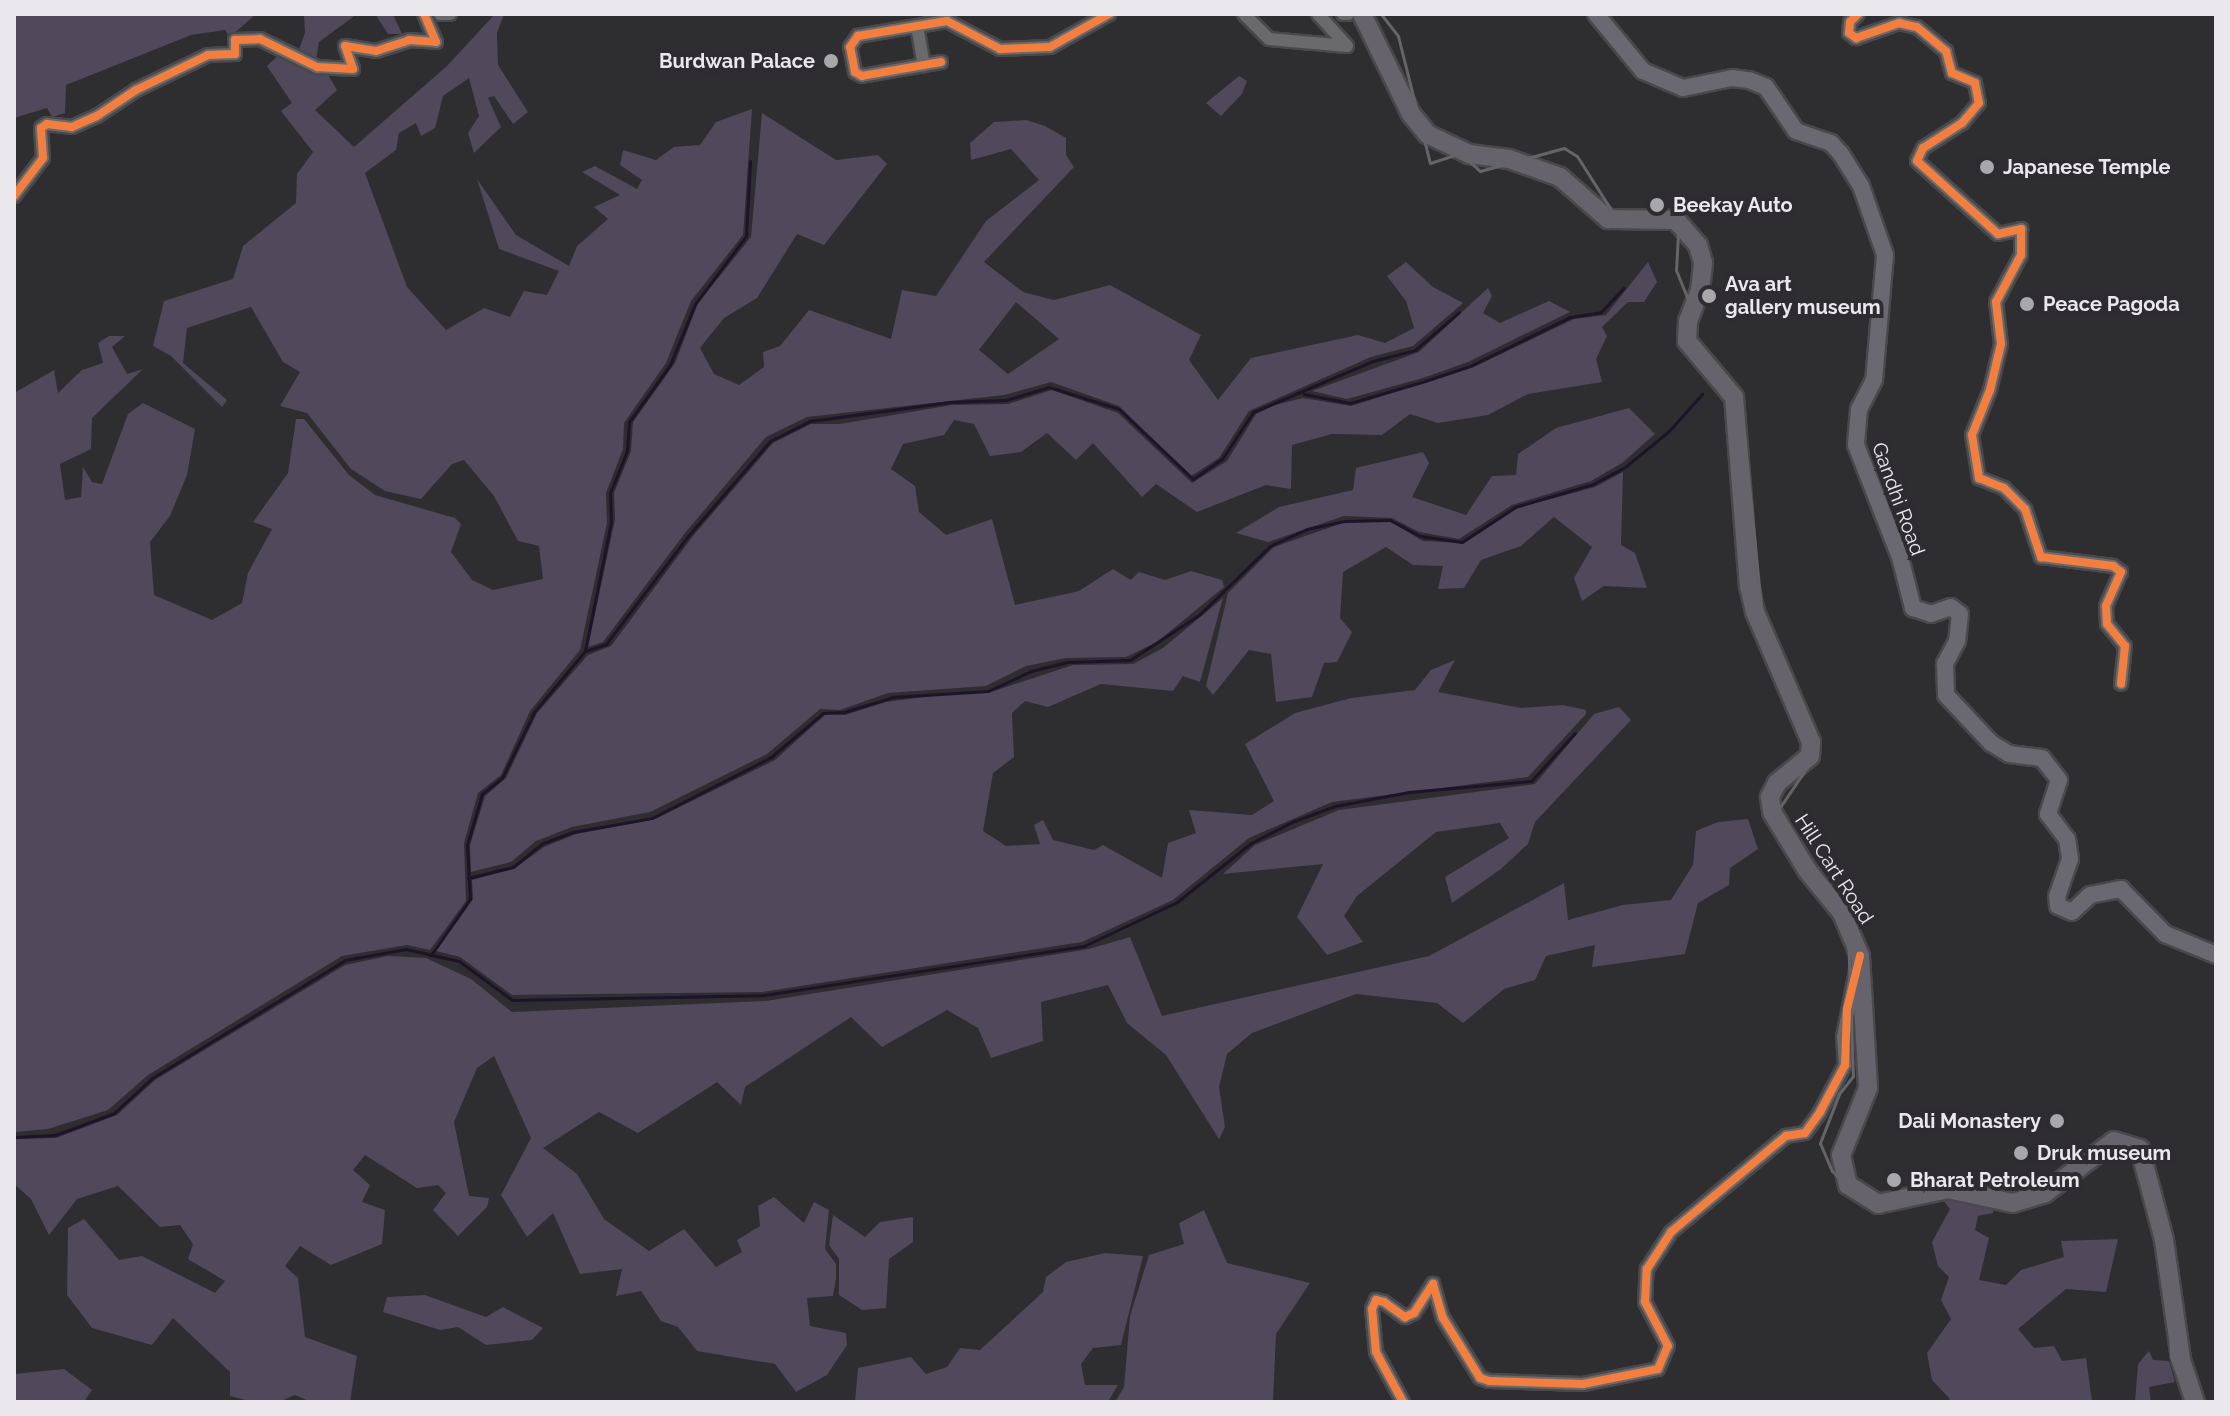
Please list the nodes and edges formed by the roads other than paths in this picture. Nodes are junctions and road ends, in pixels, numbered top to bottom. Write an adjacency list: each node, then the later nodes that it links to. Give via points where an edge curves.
1 (424, 14): 13 (street, via 436,42 409,40 376,51 345,46 353,69 317,67 260,39 235,40 235,54 208,55 72,127 41,128 43,158)
2 (440, 14): 3 (street)
3 (450, 14)
4 (1109, 14): 10 (street, via 1050,47 1000,49 947,21)
5 (1244, 14): 6 (street, via 1269,39 1347,46)
6 (1318, 14)
7 (1362, 14): 16 (highway, Hill Cart Road, via 1411,114 1427,134 1469,154 1509,159 1560,177 1608,219 1676,220 1690,230 1703,263 1687,341 1734,397 1752,599 1811,742 1810,756 1777,783 1770,797 1772,812 1807,870 1842,913)
8 (1596, 14): 15 (main road, Gandhi Road, via 1643,71 1683,88 1732,78 1766,87 1796,131 1831,143 1841,154 1861,186 1885,255 1874,380 1859,409 1856,445 1900,557 1913,608 1931,614 1951,607 1960,614 1957,641 1945,664 1946,695 1991,743 2009,754 2042,758 2059,780 2048,814 2067,839 2070,859 2058,906 2072,912 2090,895 2121,889 2165,934)
9 (1858, 14): 14 (street, via 1849,33 1856,38 1899,23 1917,27 1946,51 1952,73 1975,83 1979,103 1962,123 1923,148 1917,161 1998,234 2021,229 2021,255 1996,302 2001,344 1972,435 1979,478 2004,488 2025,509 2041,557 2113,566 2121,572 2106,606 2107,624 2125,646)
10 (917, 26): 12 (street); 12 (street, via 858,36 850,47 855,72 862,76)
11 (941, 62): 12 (street)
12 (924, 65)
13 (14, 196)
14 (2121, 684)
15 (2216, 955)
16 (1860, 956): 17 (street, via 1847,1009 1845,1065 1820,1112 1805,1133 1786,1136 1671,1232 1647,1269 1645,1302 1668,1346 1658,1369 1583,1384 1480,1378 1443,1318 1433,1284 1414,1313 1405,1317 1376,1300 1372,1309 1376,1352); 18 (highway, Hill Cart Road, via 1868,1088 1841,1155 1848,1185 1878,1204 1948,1189 2013,1203 2045,1193 2114,1141 2140,1149 2164,1240 2181,1360)
17 (1403, 1402)
18 (2195, 1402)

